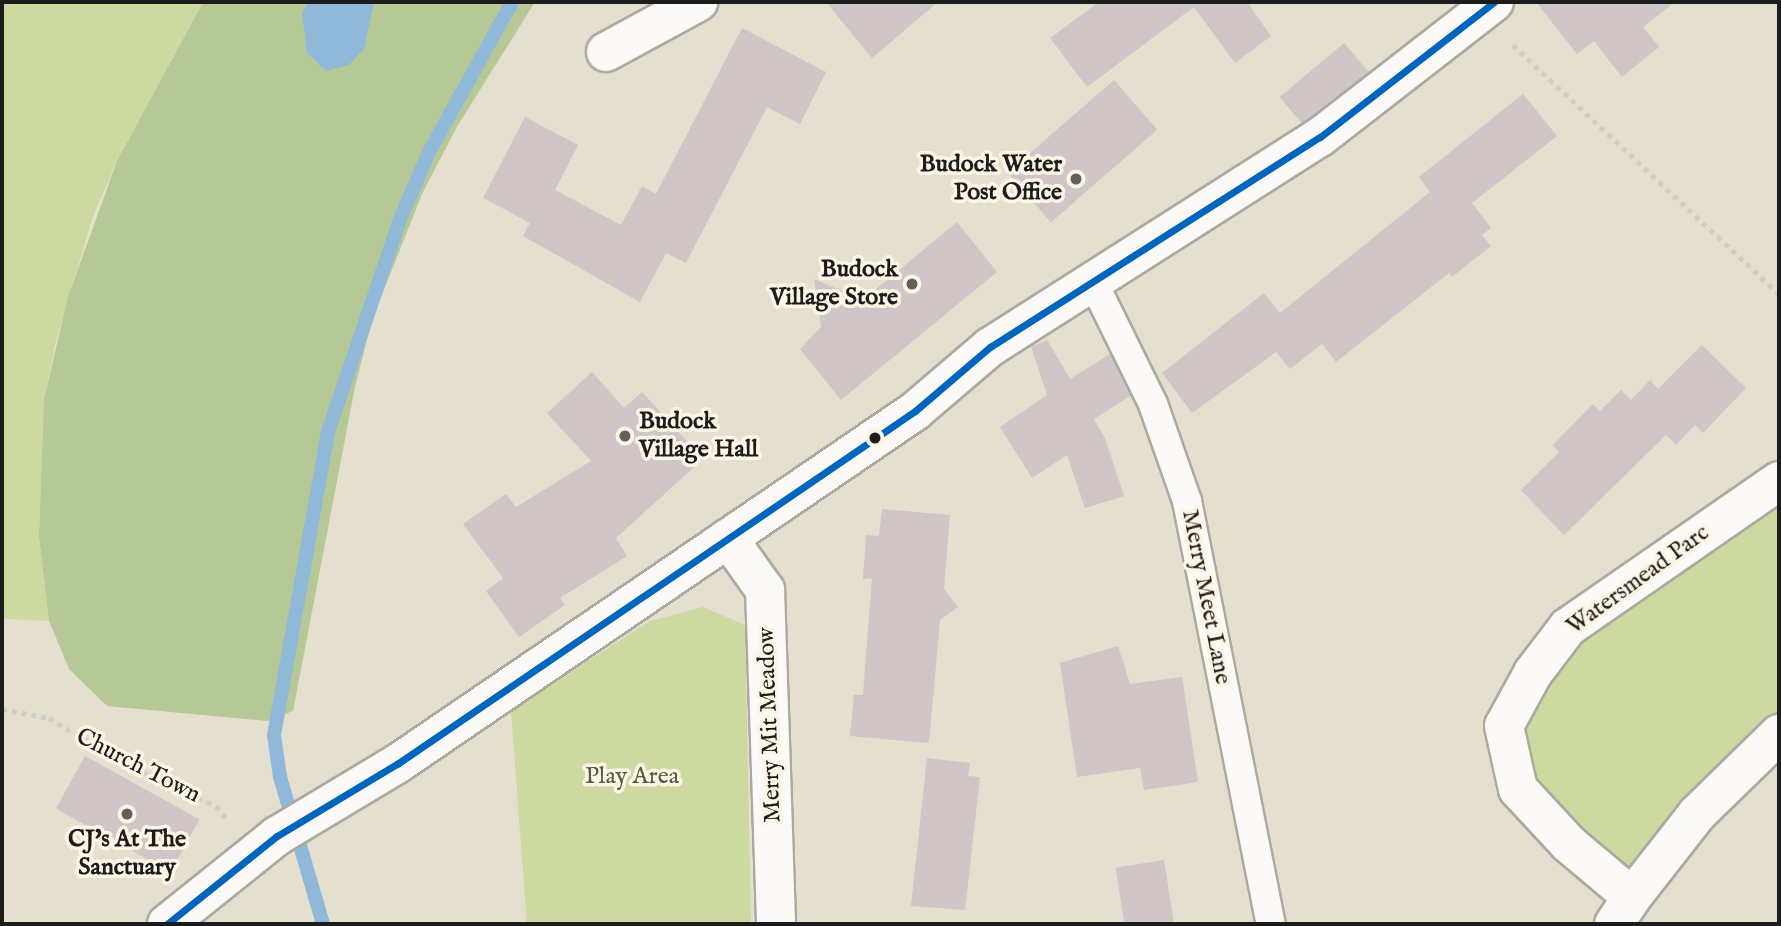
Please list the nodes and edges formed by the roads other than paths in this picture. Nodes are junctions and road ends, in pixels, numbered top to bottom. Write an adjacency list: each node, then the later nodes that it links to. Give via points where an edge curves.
1 (698, 2): 3 (street)
2 (1487, 8): 4 (street, via 1320,137)
3 (606, 52)
4 (1094, 284): 6 (street, via 990,347 915,411); 11 (lane, Merry Meet Lane, via 1153,404 1187,501)
5 (1779, 481): 8 (street, Watersmead Parc, via 1568,627 1533,673 1504,726 1517,789)
6 (729, 538): 9 (street, via 397,764 267,844); 10 (street, Merry Mit Meadow, via 765,590)
7 (1779, 734): 8 (street, Watersmead Parc, via 1697,814)
8 (1623, 910)
9 (167, 924)
10 (776, 924)
11 (1271, 924)

